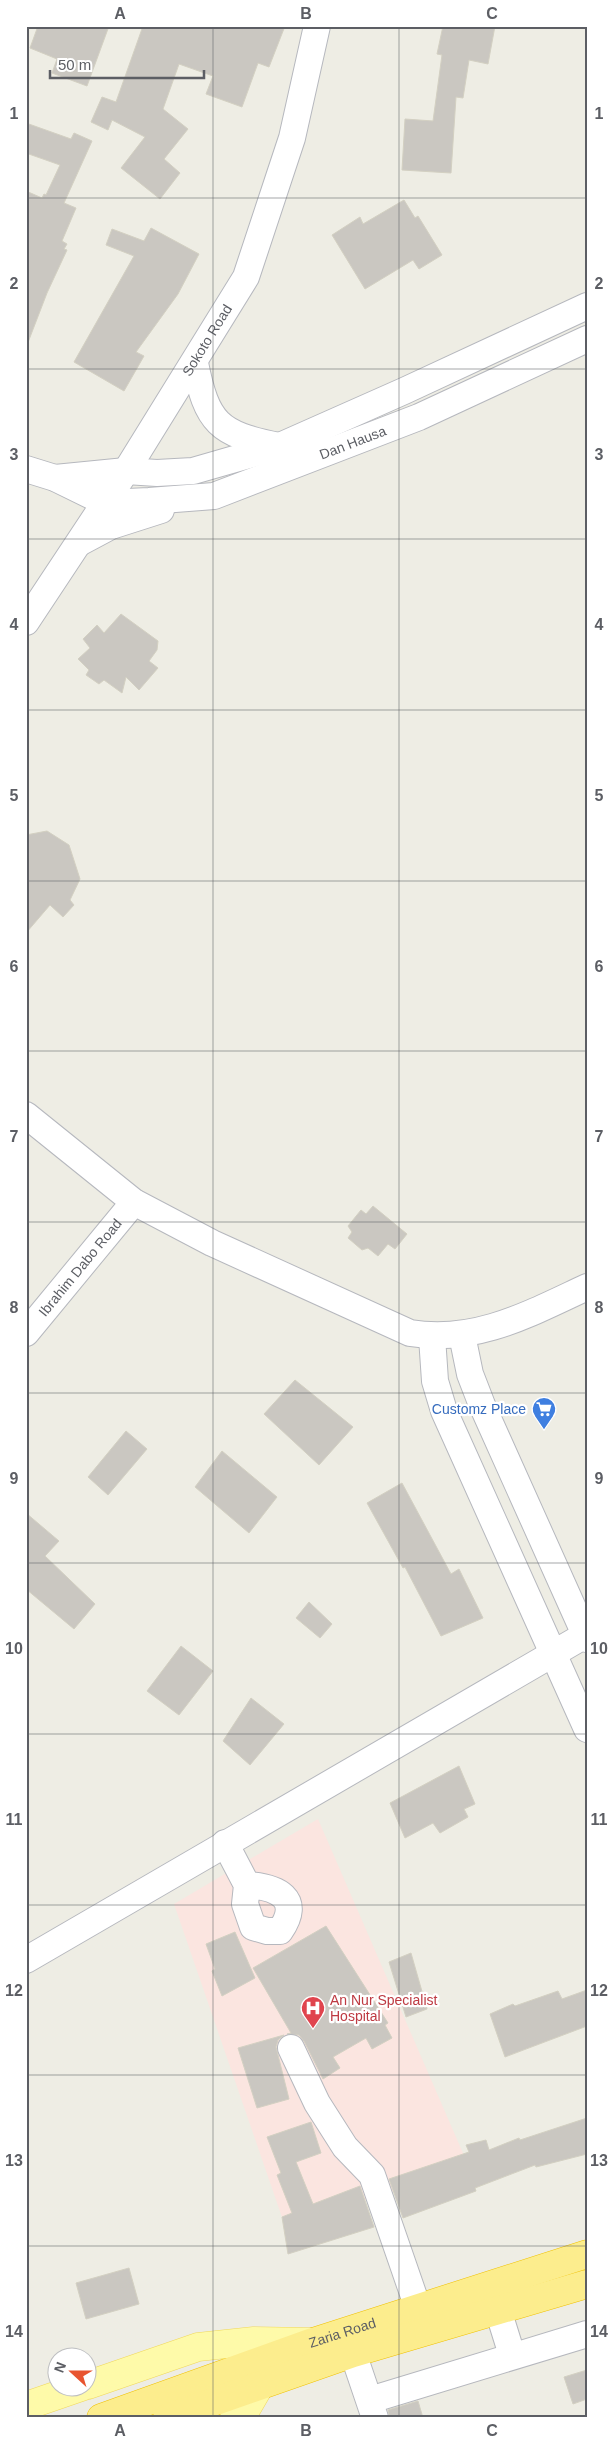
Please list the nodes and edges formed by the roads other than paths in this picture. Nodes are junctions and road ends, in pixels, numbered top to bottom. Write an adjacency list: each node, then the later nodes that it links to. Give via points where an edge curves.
1 (318, 26): 4 (street, Sokoto Road, via 292,138 246,276)
2 (587, 306): 5 (street, Dan Hausa)
3 (587, 339): 9 (street, Dan Hausa, via 420,417 214,496)
4 (194, 363): 5 (street, via 203,398 213,418 228,432); 7 (street, Sokoto Road)
5 (280, 446): 7 (street, Dan Hausa, via 193,471)
6 (26, 469): 8 (street)
7 (126, 471): 8 (street, Dan Hausa); 10 (street, Sokoto Road)
8 (55, 478): 10 (street)
9 (191, 498): 10 (street, Dan Hausa); 11 (street, via 111,526)
10 (106, 502): 11 (street, Sokoto Road)
11 (79, 544): 12 (street, Sokoto Road)
12 (26, 622)
13 (26, 1115): 14 (street)
14 (134, 1202): 16 (street, Ibrahim Dabo Road); 18 (street, via 212,1243 410,1333)
15 (587, 1287): 17 (street, via 515,1320)
16 (26, 1333)
17 (462, 1335): 18 (street); 19 (street, via 470,1374 482,1405)
18 (432, 1337): 20 (street, via 435,1381 444,1411)
19 (586, 1636): 20 (street)
20 (551, 1654): 21 (street); 22 (street)
21 (587, 1729)
22 (225, 1844): 23 (street); 24 (street)
23 (247, 1885)
24 (26, 1960)
25 (291, 2048): 28 (street, via 345,2147 372,2175)
26 (587, 2254): 28 (highway, Zaria Road)
27 (587, 2284): 29 (highway, Zaria Road)
28 (418, 2308): 31 (highway, Zaria Road)
29 (498, 2310): 32 (highway, Zaria Road); 33 (street)
30 (587, 2334): 33 (street)
31 (313, 2342): 34 (main road, via 254,2341 198,2347); 39 (highway, Zaria Road)
32 (353, 2354): 35 (highway, Zaria Road); 38 (street)
33 (512, 2355): 38 (street)
34 (98, 2382)
35 (259, 2387): 40 (highway, Zaria Road); 41 (main road, via 248,2406)
36 (55, 2396): 37 (main road)
37 (26, 2406)
38 (373, 2409)
39 (101, 2418)
40 (166, 2418)
41 (234, 2418)

